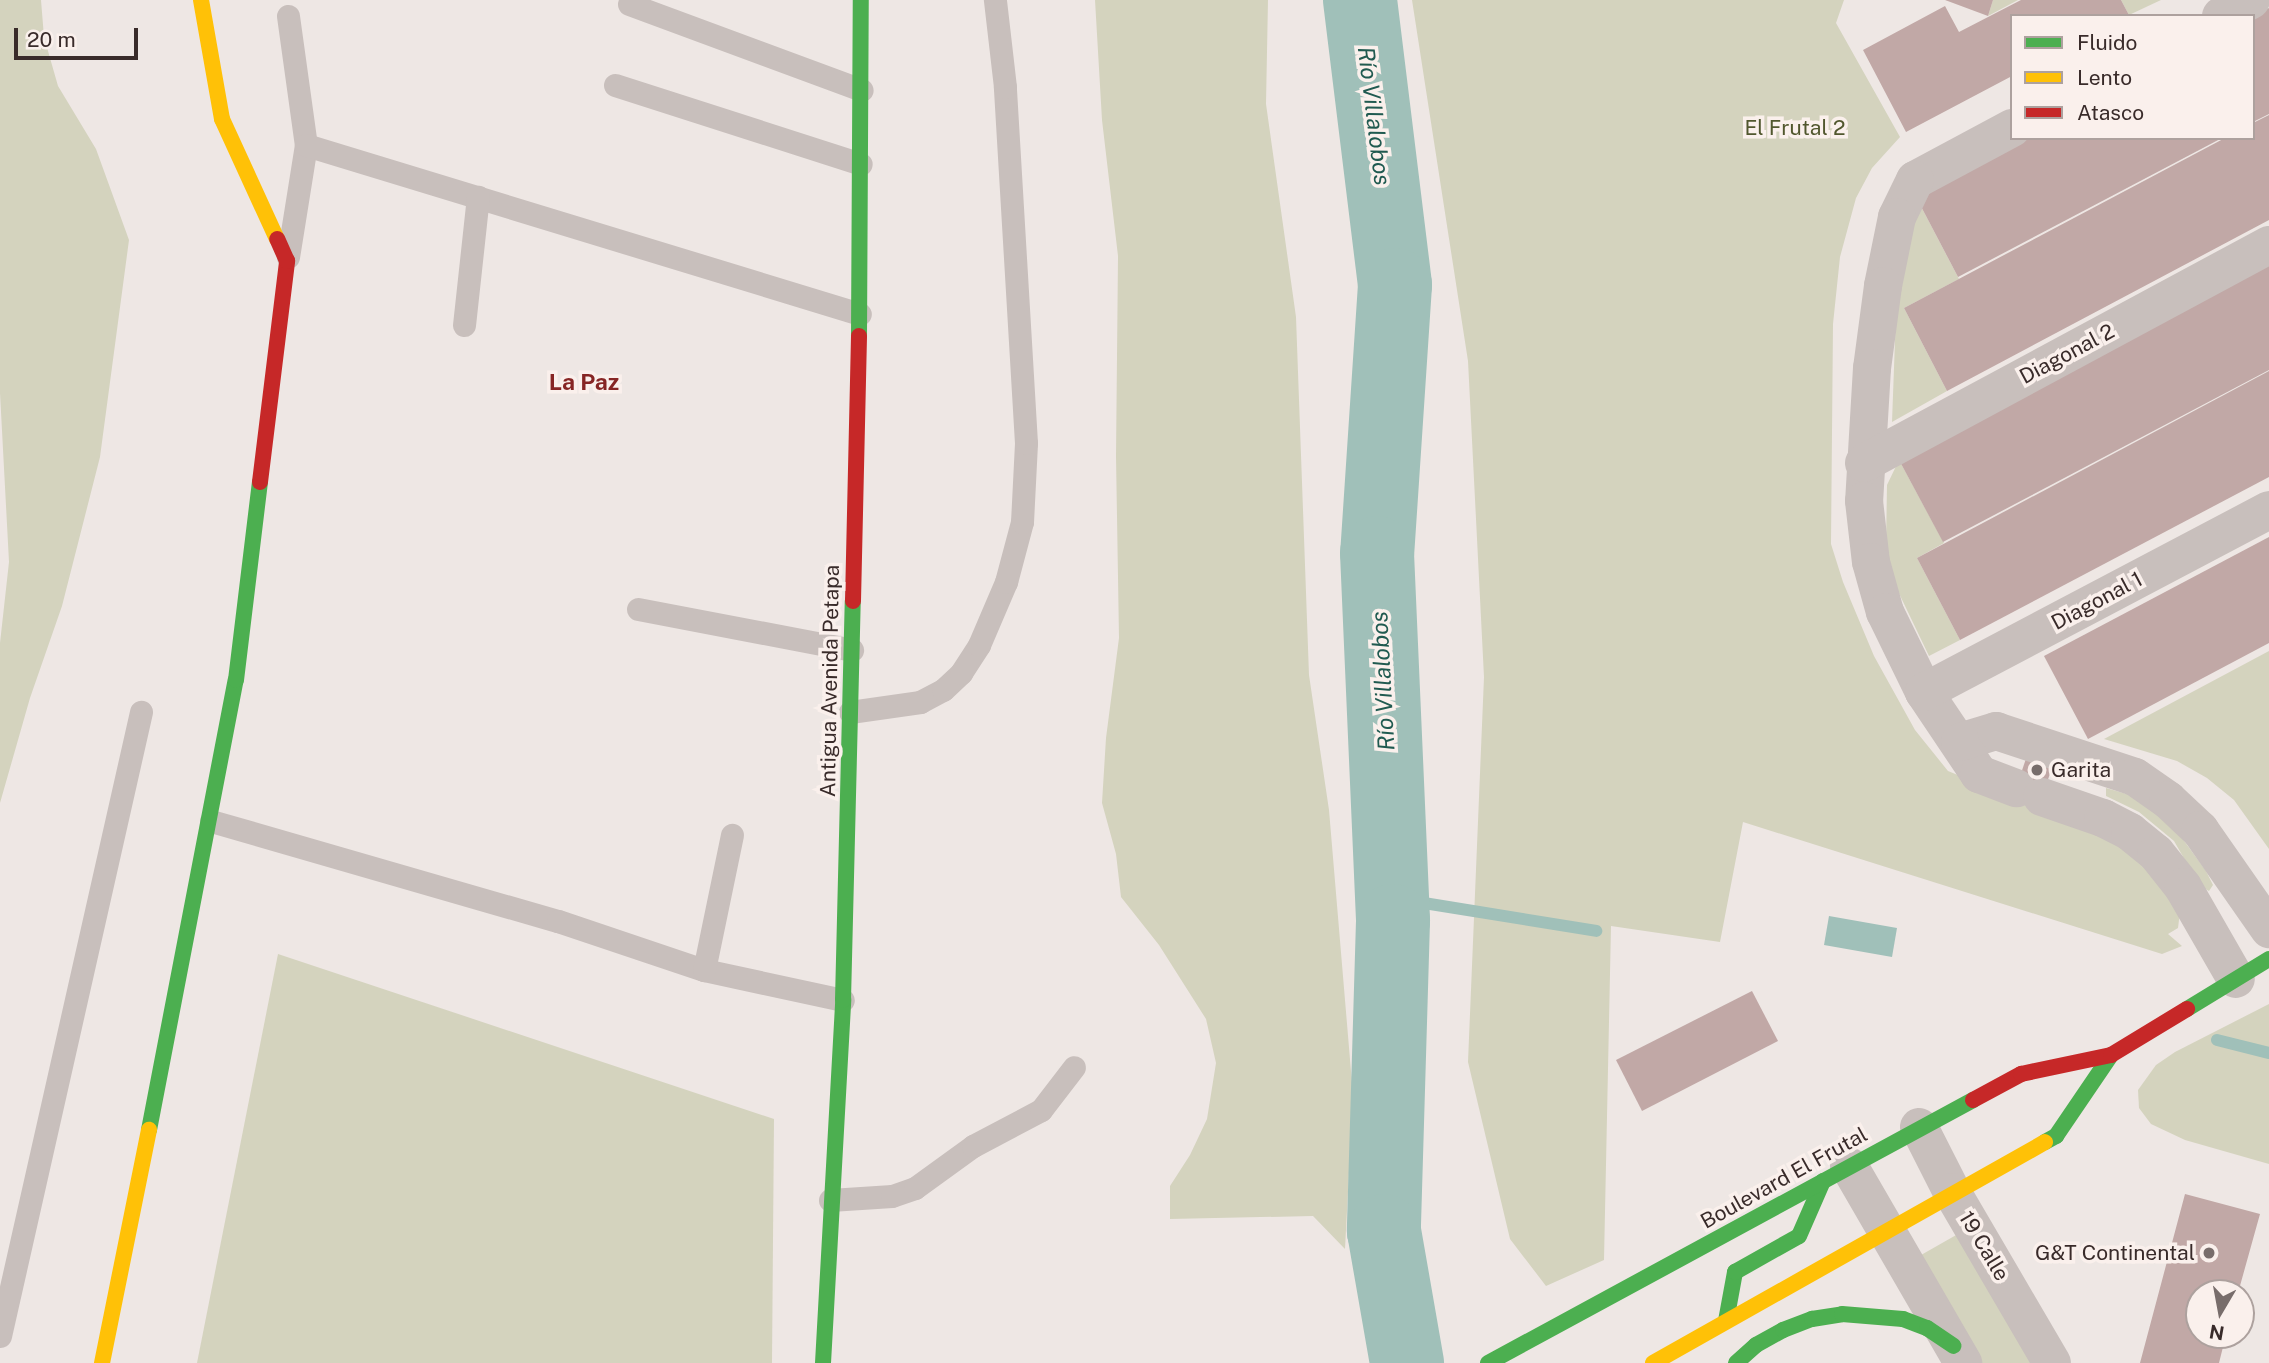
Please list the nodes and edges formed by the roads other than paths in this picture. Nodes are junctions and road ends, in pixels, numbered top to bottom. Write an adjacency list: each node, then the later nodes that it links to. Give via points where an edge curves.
1 (201, 0): 15 (street, via 222,119)
2 (861, 0): 9 (street, Antigua Avenida Petapa)
3 (995, 0): 24 (lane, via 1005,86 1026,443 1022,522 1006,583 979,645 961,673 920,702)
4 (2251, 0): 6 (street)
5 (629, 4): 9 (lane)
6 (2225, 14)
7 (288, 16): 11 (lane)
8 (615, 85): 12 (lane)
9 (862, 90): 12 (street, Antigua Avenida Petapa)
10 (2010, 129): 18 (street, via 1916,180 1893,232 1882,286)
11 (306, 145): 13 (lane); 15 (lane)
12 (861, 164): 16 (street, Antigua Avenida Petapa)
13 (478, 197): 16 (lane); 17 (lane)
14 (2269, 245): 18 (street, Diagonal 2)
15 (287, 261): 28 (street, via 236,680)
16 (860, 314): 21 (street, Antigua Avenida Petapa)
17 (464, 325)
18 (1864, 463): 22 (street, via 1874,574 1894,634)
19 (2269, 510): 22 (street, Diagonal 1)
20 (638, 609): 21 (lane)
21 (852, 650): 24 (street, Antigua Avenida Petapa)
22 (1924, 692): 25 (street)
23 (141, 712): 46 (lane)
24 (850, 712): 34 (street, Antigua Avenida Petapa)
25 (1960, 742): 26 (street, via 1996,731); 27 (street, via 1979,774)
26 (2087, 760): 27 (street); 30 (street, via 2135,778 2168,800 2200,830)
27 (2044, 798): 33 (street, via 2103,818 2156,853 2182,887)
28 (211, 821): 32 (lane, via 558,921); 49 (street)
29 (732, 835): 32 (lane)
30 (2269, 929)
31 (2269, 959): 33 (street, Boulevard El Frutal)
32 (704, 970): 34 (lane)
33 (2221, 988): 35 (street, Boulevard El Frutal)
34 (843, 1000): 40 (street, Antigua Avenida Petapa)
35 (2111, 1055): 37 (street, Boulevard El Frutal, via 2021,1074); 39 (street, Boulevard El Frutal, via 2056,1136)
36 (1074, 1067): 40 (lane, via 1041,1110 973,1146 915,1188 891,1196)
37 (1919, 1128): 38 (street, Boulevard El Frutal); 39 (street, 19 Calle)
38 (1836, 1173): 41 (street); 42 (street, Boulevard El Frutal); 45 (street, via 1799,1236 1735,1272)
39 (1952, 1192): 41 (street, Boulevard El Frutal); 54 (street, 19 Calle)
40 (830, 1200): 50 (street, Antigua Avenida Petapa)
41 (1887, 1229): 45 (street, Boulevard El Frutal); 48 (street)
42 (1668, 1266): 43 (street); 51 (street, Boulevard El Frutal)
43 (1691, 1273)
44 (1714, 1293): 45 (street)
45 (1726, 1321): 47 (street); 52 (street, Boulevard El Frutal)
46 (0, 1336)
47 (1721, 1342)
48 (1958, 1355): 53 (street, via 1927,1328 1903,1319 1842,1314 1783,1330)
49 (102, 1363)
50 (823, 1363)
51 (1488, 1363)
52 (1653, 1363)
53 (1736, 1363)
54 (2052, 1363)

